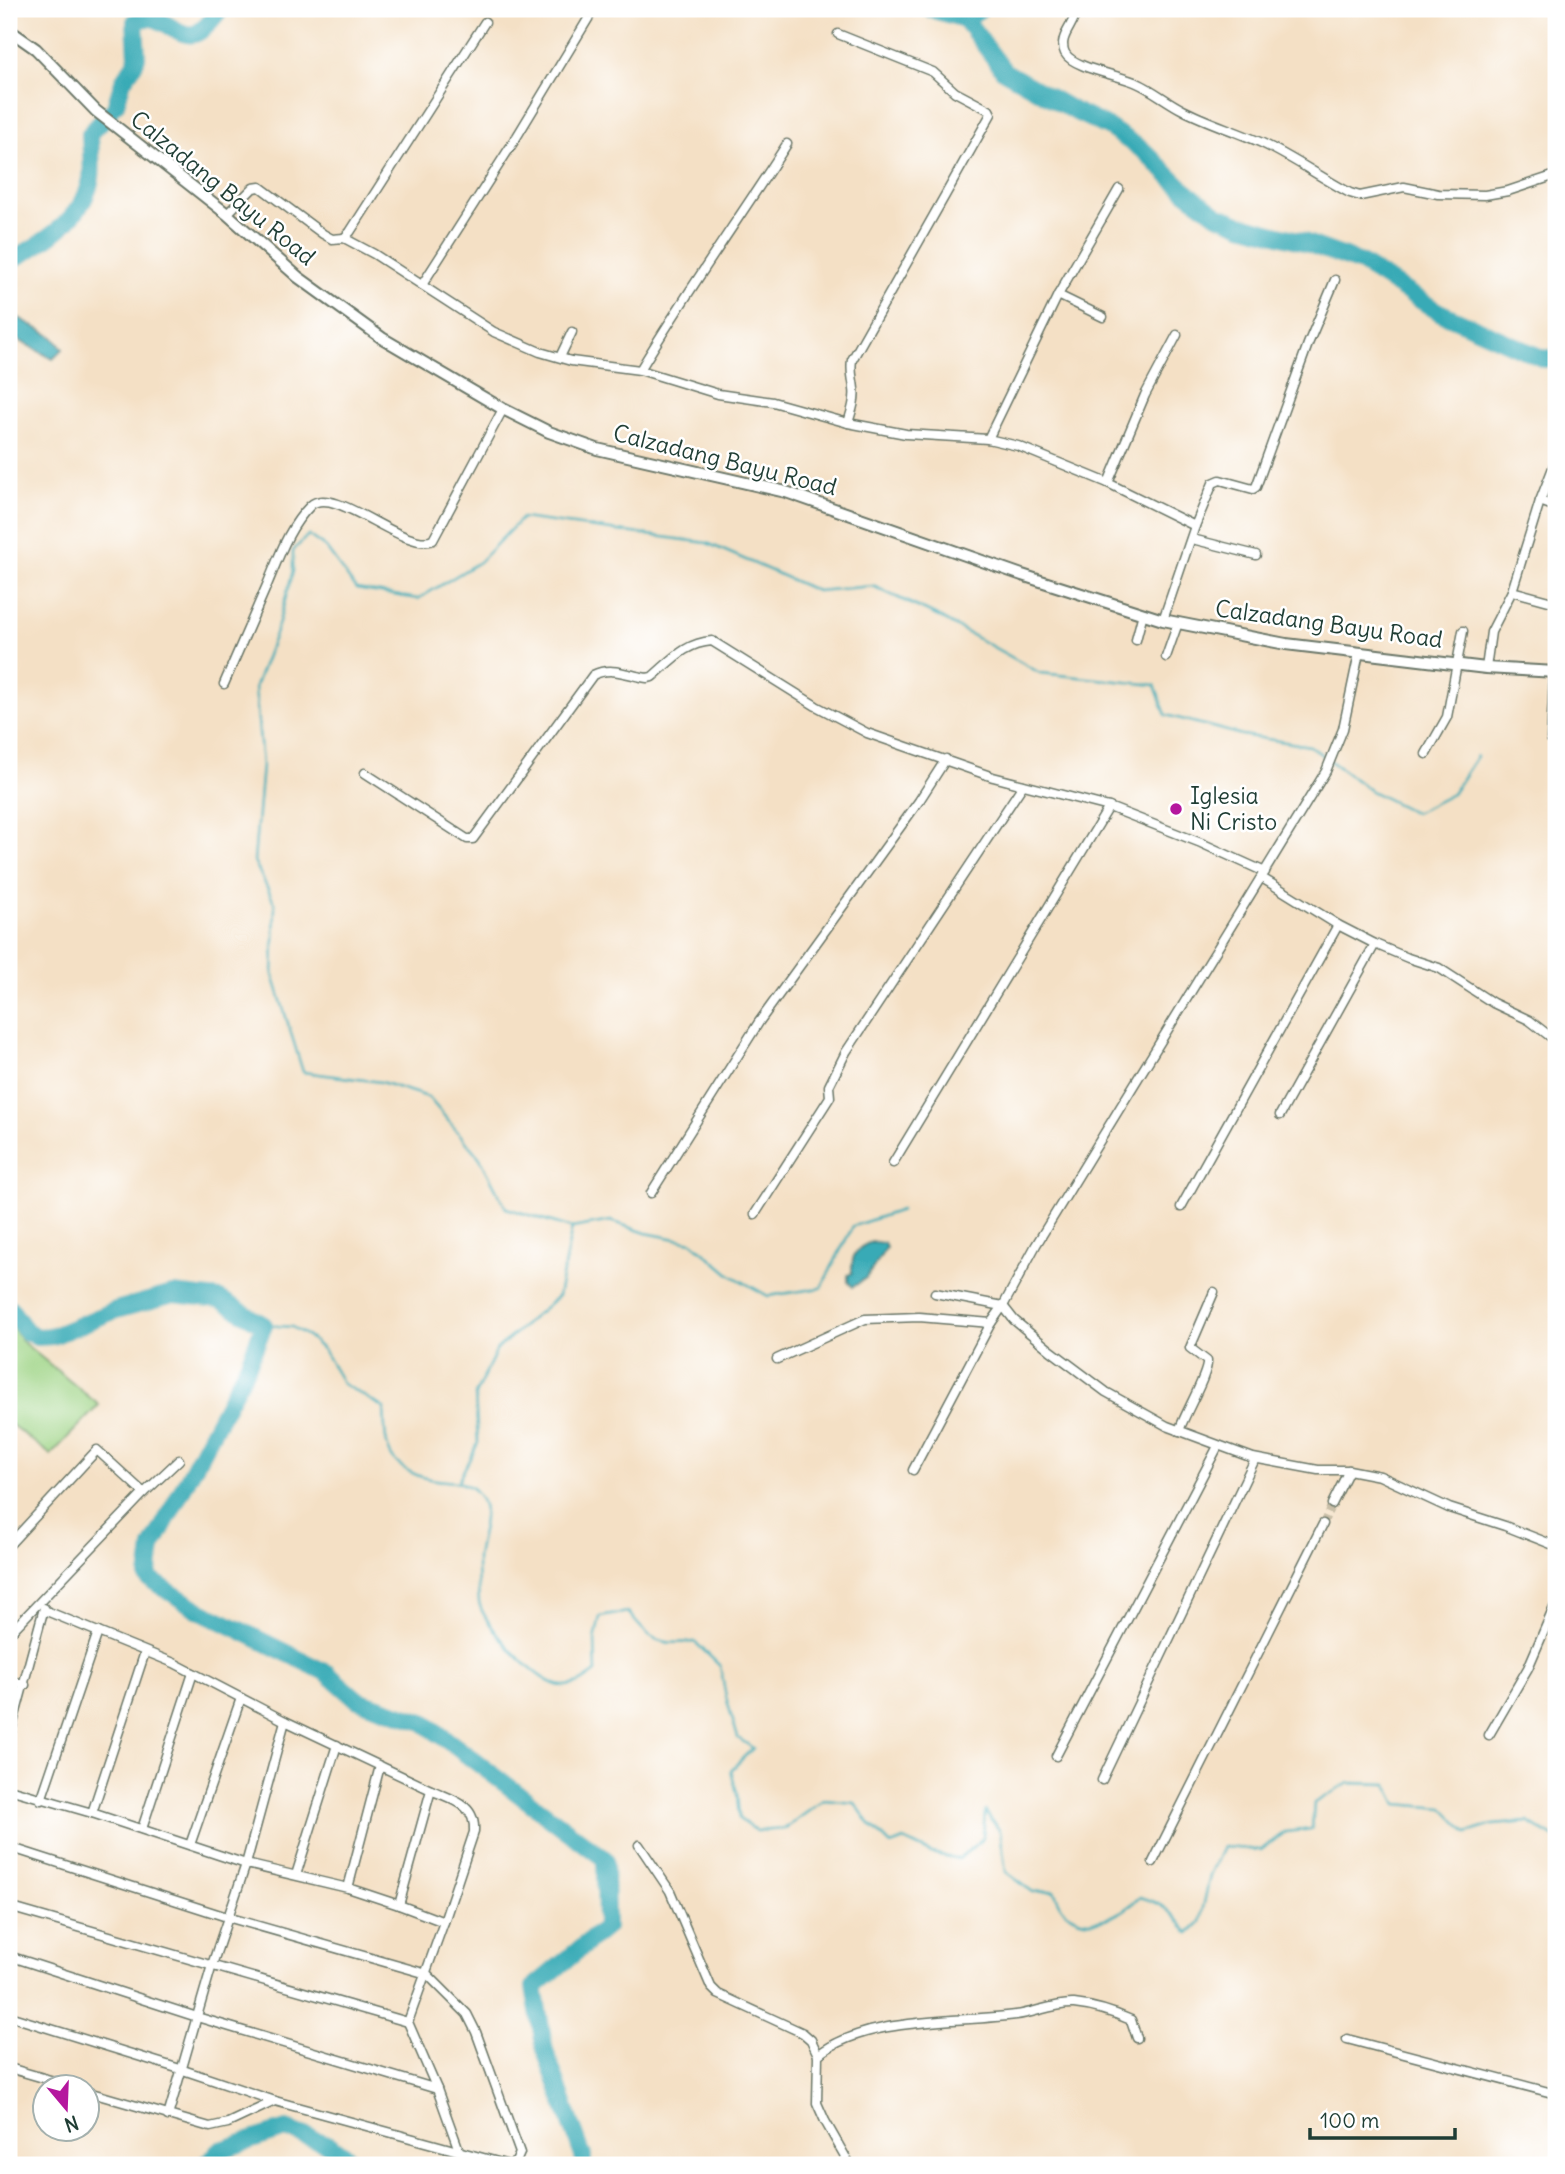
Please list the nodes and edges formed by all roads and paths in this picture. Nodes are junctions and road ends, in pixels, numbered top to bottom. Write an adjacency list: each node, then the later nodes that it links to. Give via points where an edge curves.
1 (594, 9): 12 (street)
2 (1076, 9): 7 (street, via 1062,44 1069,59 1140,84 1184,111 1264,144 1350,193 1360,196 1404,187 1438,194 1485,195)
3 (485, 22): 10 (street)
4 (9, 30): 9 (street, Calzadang Bayu Road, via 36,49 96,111)
5 (838, 34): 20 (street, via 933,72 991,114 858,347 850,371 855,387)
6 (787, 144): 18 (street, via 680,302)
7 (1556, 175)
8 (1119, 189): 13 (street)
9 (227, 214): 10 (street, via 253,188 260,187 323,234); 19 (street, Calzadang Bayu Road, via 298,277 382,338)
10 (344, 238): 12 (street)
11 (1335, 280): 26 (street, via 1256,487 1216,481)
12 (422, 285): 17 (street, via 494,332)
13 (1058, 295): 14 (street); 21 (street)
14 (1103, 317)
15 (572, 332): 17 (street)
16 (1177, 335): 23 (street, via 1145,395)
17 (561, 357): 18 (street)
18 (640, 370): 20 (street, via 718,394 773,402)
19 (503, 409): 31 (street, Calzadang Bayu Road, via 597,449 786,492); 41 (street, via 433,540 415,542 359,512 321,500 312,503 290,530)
20 (848, 423): 21 (street, via 906,434)
21 (988, 439): 23 (street, via 1031,450)
22 (1556, 460): 24 (street)
23 (1108, 483): 26 (street)
24 (1540, 501): 25 (street); 29 (street)
25 (1556, 506)
26 (1195, 526): 27 (street)
27 (1192, 539): 28 (street); 32 (street)
28 (1256, 555)
29 (1512, 591): 30 (street); 39 (street, via 1491,632)
30 (1556, 603)
31 (1143, 613): 32 (street, Calzadang Bayu Road); 35 (street)
32 (1163, 620): 33 (street, Calzadang Bayu Road)
33 (1178, 623): 36 (street, Calzadang Bayu Road); 37 (street)
34 (1463, 631): 38 (street)
35 (1136, 640)
36 (1359, 653): 38 (street, Calzadang Bayu Road); 48 (street, via 1343,729 1326,771)
37 (1166, 657)
38 (1455, 663): 39 (street, Calzadang Bayu Road); 43 (street, via 1447,717)
39 (1486, 668): 40 (street, Calzadang Bayu Road)
40 (1555, 672): 42 (street)
41 (224, 684)
42 (1551, 738)
43 (1426, 754)
44 (946, 760): 45 (street, via 867,733 712,641 689,646 652,677 615,670 593,675 474,839 467,839); 46 (street); 54 (street, via 772,1002)
45 (365, 773)
46 (1023, 785): 47 (street); 56 (street, via 846,1052 829,1086 830,1097)
47 (1110, 807): 48 (street, via 1201,843); 53 (street)
48 (1264, 875): 49 (street); 59 (street, via 1043,1233)
49 (1338, 925): 50 (street); 55 (street)
50 (1375, 944): 51 (street, via 1439,968 1529,1020); 52 (street)
51 (1556, 1041)
52 (1280, 1115)
53 (893, 1163)
54 (651, 1193)
55 (1181, 1207)
56 (755, 1214)
57 (1214, 1292): 62 (street, via 1190,1348 1207,1361 1208,1368)
58 (935, 1293): 59 (street)
59 (1003, 1306): 60 (street); 62 (street, via 1014,1320 1106,1392)
60 (991, 1323): 61 (street, via 919,1317 866,1319); 66 (street)
61 (777, 1359)
62 (1179, 1431): 63 (street)
63 (1219, 1446): 64 (street); 87 (street)
64 (1255, 1459): 67 (street, via 1318,1470); 89 (street)
65 (179, 1460): 68 (street)
66 (914, 1470)
67 (1349, 1470): 69 (street); 72 (street, via 1380,1476 1449,1508)
68 (144, 1493): 71 (street, via 97,1450); 73 (street)
69 (1332, 1504)
70 (1323, 1524): 98 (street)
71 (9, 1545)
72 (1556, 1546)
73 (48, 1595): 75 (street); 77 (street)
74 (1556, 1603): 84 (street, via 1528,1668)
75 (44, 1609): 76 (street); 81 (street)
76 (98, 1632): 78 (street); 92 (street)
77 (9, 1634)
78 (145, 1652): 79 (street); 93 (street)
79 (193, 1673): 82 (street); 94 (street)
80 (9, 1680): 81 (street)
81 (25, 1685): 85 (street)
82 (241, 1698): 83 (street); 95 (street)
83 (285, 1721): 86 (street); 99 (street)
84 (1489, 1735)
85 (9, 1738)
86 (337, 1745): 88 (street); 100 (street)
87 (1056, 1756)
88 (380, 1766): 91 (street); 101 (street)
89 (1101, 1780)
90 (9, 1789): 92 (street)
91 (432, 1790): 102 (street); 105 (street, via 462,1804 475,1821)
92 (41, 1800): 93 (street)
93 (92, 1813): 94 (street)
94 (142, 1829): 95 (street)
95 (190, 1844): 99 (street)
96 (639, 1846): 114 (street, via 670,1891 710,1986 718,1994 803,2033)
97 (9, 1847): 104 (street)
98 (1153, 1862)
99 (246, 1864): 100 (street); 104 (street)
100 (296, 1875): 101 (street)
101 (348, 1888): 102 (street)
102 (399, 1905): 105 (street)
103 (9, 1907): 107 (street)
104 (227, 1917): 107 (street); 108 (street)
105 (444, 1922): 108 (street)
106 (9, 1956): 110 (street)
107 (212, 1965): 110 (street); 111 (street)
108 (427, 1974): 111 (street); 123 (street, via 467,2014 520,2152 509,2165)
109 (9, 2015): 116 (street)
110 (197, 2017): 116 (street); 118 (street)
111 (408, 2022): 118 (street)
112 (1137, 2038): 114 (street, via 1131,2020 1070,2004 1017,2015 910,2023 845,2038)
113 (1347, 2039): 119 (street)
114 (818, 2055): 124 (street, via 817,2103)
115 (9, 2068): 117 (street)
116 (180, 2069): 121 (street); 122 (street)
117 (32, 2075)
118 (437, 2089): 123 (street)
119 (1556, 2094)
120 (102, 2096): 122 (street)
121 (275, 2101): 122 (street, via 211,2127); 123 (street)
122 (168, 2116)
123 (460, 2153)
124 (849, 2165)

